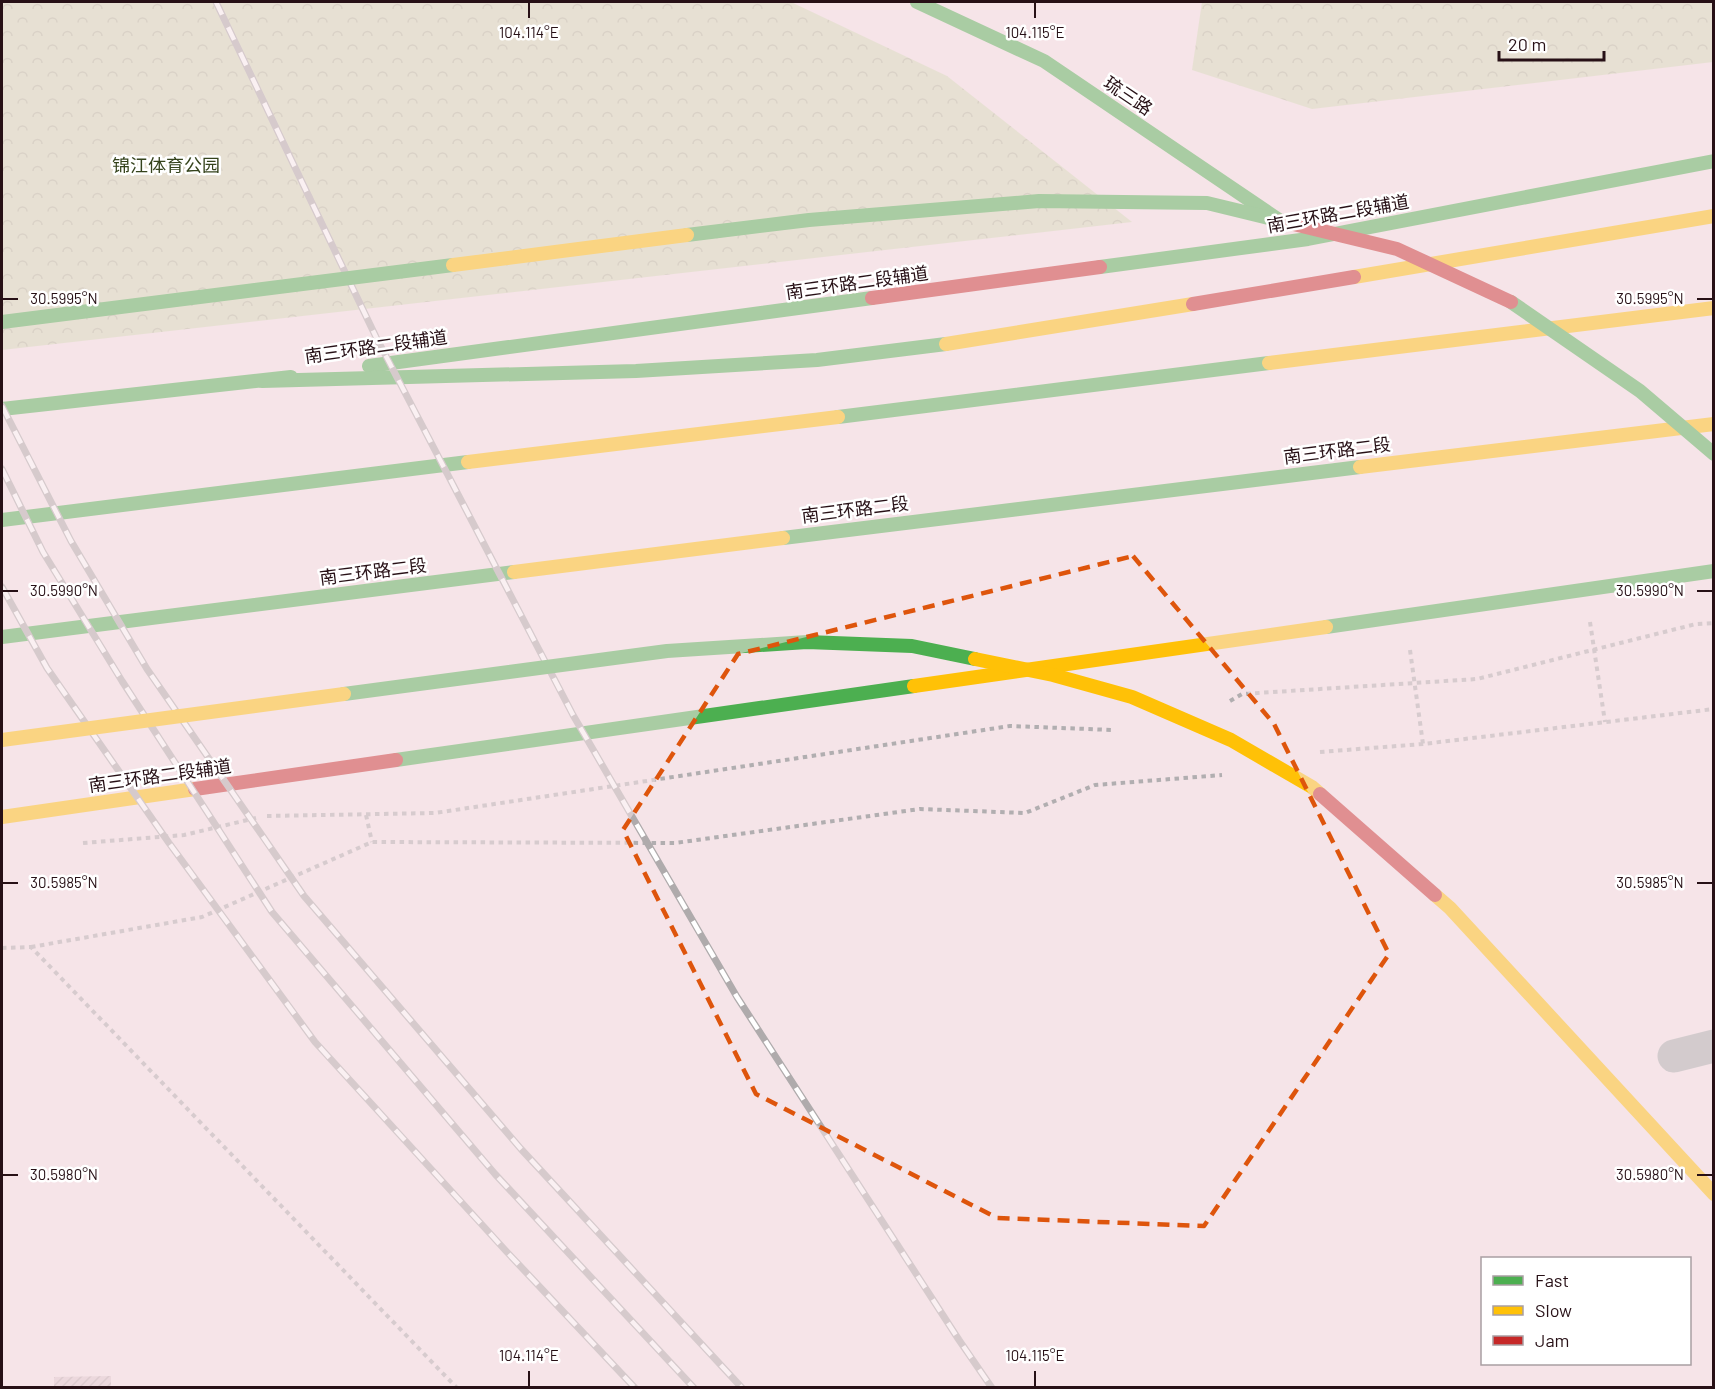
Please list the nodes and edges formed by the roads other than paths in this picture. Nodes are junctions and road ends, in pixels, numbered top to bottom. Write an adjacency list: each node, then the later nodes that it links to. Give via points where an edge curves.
1 (917, 2): 4 (main road, 琉三路, via 1044,61)
2 (1713, 161): 4 (main road, 南三环路二段辅道)
3 (1713, 216): 7 (main road, via 986,339 817,360 636,371)
4 (1308, 239): 7 (main road, 南三环路二段辅道)
5 (1713, 308): 11 (main road)
6 (2, 322): 10 (main road, bridge, via 809,220 1039,201 1207,203 1397,249 1511,302 1640,391)
7 (262, 381): 8 (main road, 南三环路二段辅道)
8 (2, 409)
9 (1713, 424): 13 (main road, 南三环路二段)
10 (1713, 454)
11 (2, 520)
12 (1713, 571): 15 (main road, 南三环路二段辅道)
13 (2, 637)
14 (2, 740): 18 (main road, bridge, via 667,651 807,642 912,646 1053,675 1131,697 1230,740 1312,787 1450,908)
15 (2, 817)
16 (1713, 1046): 17 (street)
17 (1674, 1056)
18 (1713, 1194)

